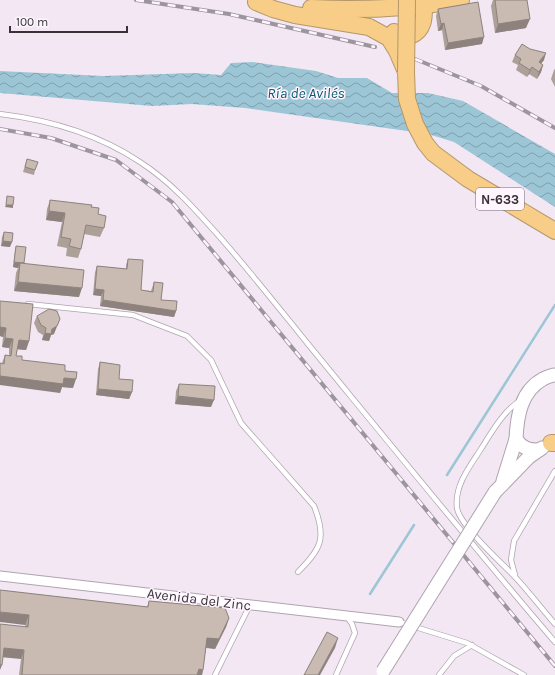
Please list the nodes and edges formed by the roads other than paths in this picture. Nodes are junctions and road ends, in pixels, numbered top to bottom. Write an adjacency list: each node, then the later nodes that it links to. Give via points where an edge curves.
1 (316, 0): 2 (highway)
2 (385, 0)
3 (407, 0): 8 (highway, N-633, bridge)
4 (461, 0): 6 (highway)
5 (252, 1): 7 (highway); 8 (highway, via 273,10 369,27 378,31 394,45)
6 (424, 3): 7 (highway, via 388,9); 7 (highway, via 424,20 417,32 410,36 395,33 375,19)
7 (335, 10)
8 (406, 72): 10 (highway, N-633, via 407,100 425,143 446,165)
9 (0, 114): 25 (lane, via 28,117 72,129 110,144 142,163 185,197 232,250)
10 (555, 231)
11 (23, 304): 18 (lane, via 133,315 187,336 211,360 241,423 314,506 321,523 321,539 312,559)
12 (554, 374): 13 (main road, via 530,388)
13 (524, 398): 14 (main road, via 516,426); 20 (lane, via 513,404 496,426 462,480 457,508 469,528)
14 (516, 439): 15 (main road, via 522,447 531,450); 17 (main road)
15 (550, 444): 17 (main road)
16 (555, 471): 20 (lane, via 514,541 511,560)
17 (499, 488): 27 (main road, bridge)
18 (298, 572)
19 (0, 576): 21 (street, Avenida del Zinc)
20 (517, 579): 24 (lane)
21 (250, 605): 22 (street, Avenida del Zinc); 28 (lane)
22 (346, 616): 23 (street, Avenida del Zinc); 29 (lane, via 355,633)
23 (399, 622): 26 (lane)
24 (555, 624)
25 (555, 642)
26 (472, 645): 30 (lane, via 454,656); 31 (lane)
27 (381, 673)
28 (215, 675)
29 (336, 675)
30 (439, 675)
31 (524, 675)

